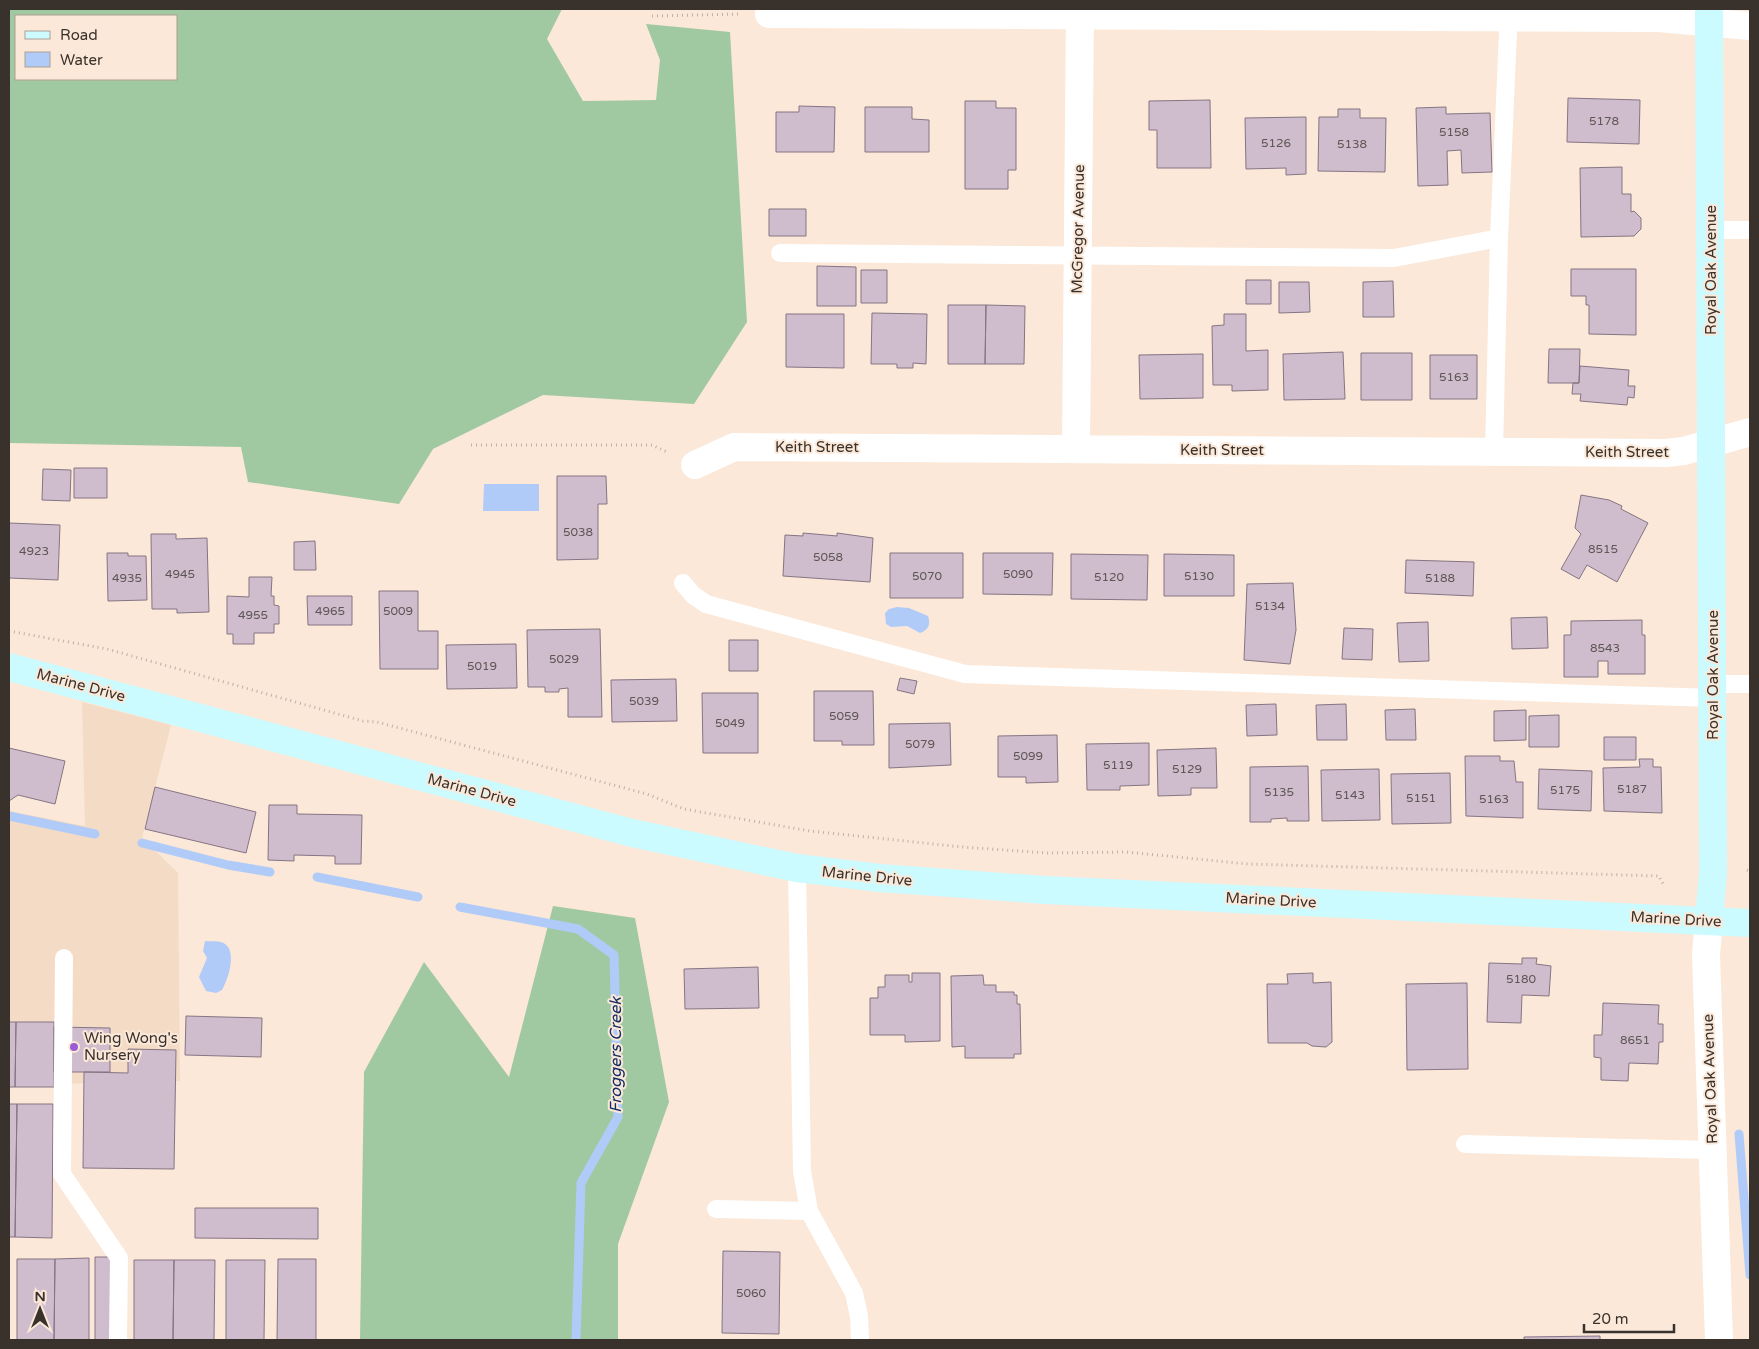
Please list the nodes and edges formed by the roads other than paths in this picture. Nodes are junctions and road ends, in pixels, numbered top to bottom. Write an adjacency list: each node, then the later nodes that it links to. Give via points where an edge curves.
1 (1080, 12): 2 (street); 3 (street); 10 (street, McGregor Avenue)
2 (1509, 13): 4 (street, via 1658,18); 8 (lane)
3 (769, 14)
4 (1709, 15): 5 (street); 6 (street, Royal Oak Avenue)
5 (1750, 26)
6 (1710, 230): 7 (lane); 12 (street, Royal Oak Avenue)
7 (1750, 230)
8 (1499, 238): 10 (lane, via 1394,258); 14 (lane)
9 (780, 253): 10 (lane)
10 (1078, 255): 13 (street, McGregor Avenue)
11 (1750, 432): 12 (street, Keith Street)
12 (1712, 444): 14 (street, Keith Street, via 1666,453); 19 (street, Royal Oak Avenue)
13 (1076, 449): 14 (street, Keith Street); 15 (street, Keith Street, via 734,447)
14 (1494, 452)
15 (695, 465)
16 (683, 583): 19 (lane, via 706,604 965,674)
17 (9, 667): 20 (street, Marine Drive, via 632,833)
18 (1750, 684): 19 (lane)
19 (1713, 691): 21 (street, Royal Oak Avenue, via 1714,873)
20 (797, 868): 21 (street, Marine Drive, via 880,878 1045,890); 27 (lane, via 802,1171)
21 (1709, 920): 22 (street, Marine Drive); 25 (street, Royal Oak Avenue, via 1706,955)
22 (1750, 923)
23 (64, 958): 28 (lane, via 62,1174 119,1258)
24 (1464, 1144): 25 (lane)
25 (1712, 1150): 30 (street, Royal Oak Avenue)
26 (716, 1209): 27 (lane)
27 (808, 1211): 29 (lane, via 854,1292)
28 (118, 1340)
29 (860, 1340)
30 (1719, 1340)

